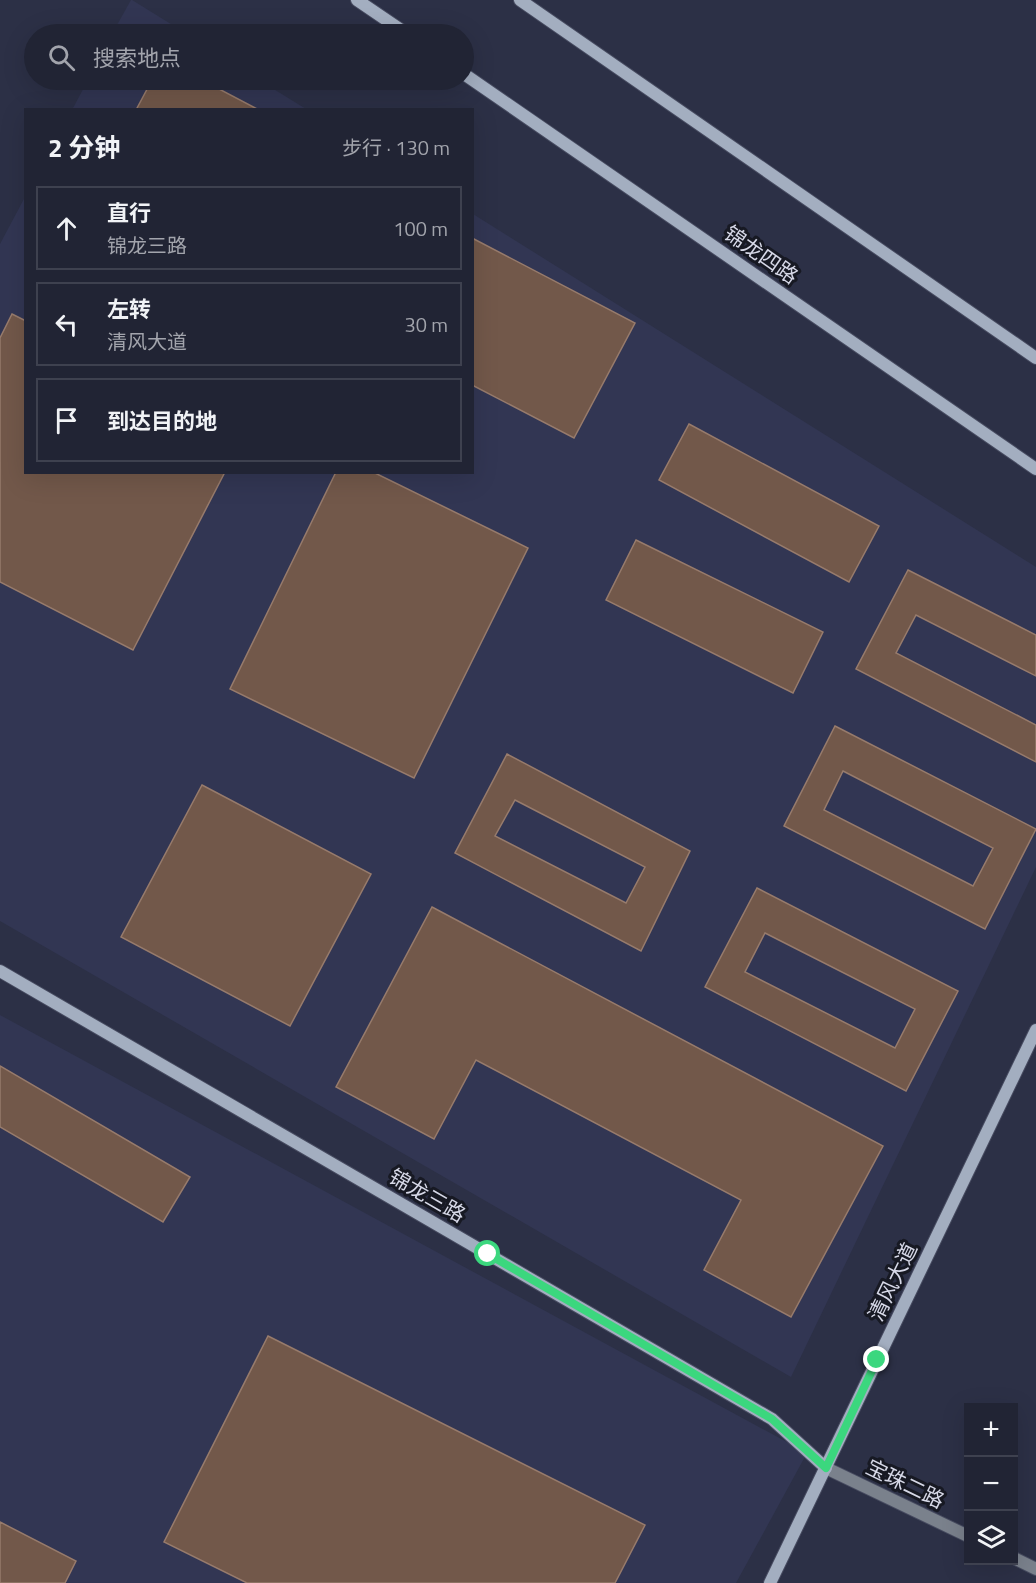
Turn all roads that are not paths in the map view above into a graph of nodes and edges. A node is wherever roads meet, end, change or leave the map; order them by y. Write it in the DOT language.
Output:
graph roads {
  1 [pos="357,0"];
  2 [pos="520,0"];
  3 [pos="392,24"];
  4 [pos="474,81"];
  5 [pos="1036,358"];
  6 [pos="1036,469"];
  7 [pos="0,971"];
  8 [pos="1036,1030"];
  9 [pos="826,1468"];
  10 [pos="964,1534"];
  11 [pos="1018,1560"];
  12 [pos="1036,1569"];
  13 [pos="770,1583"];
  1 -- 3 [label="street"];
  2 -- 5 [label="street"];
  4 -- 6 [label="street, 锦龙四路"];
  7 -- 9 [label="street, 锦龙三路"];
  8 -- 9 [label="street, 清风大道"];
  9 -- 10 [label="street, 宝珠二路"];
  9 -- 13 [label="street, 清风大道"];
  11 -- 12 [label="street"];
}
